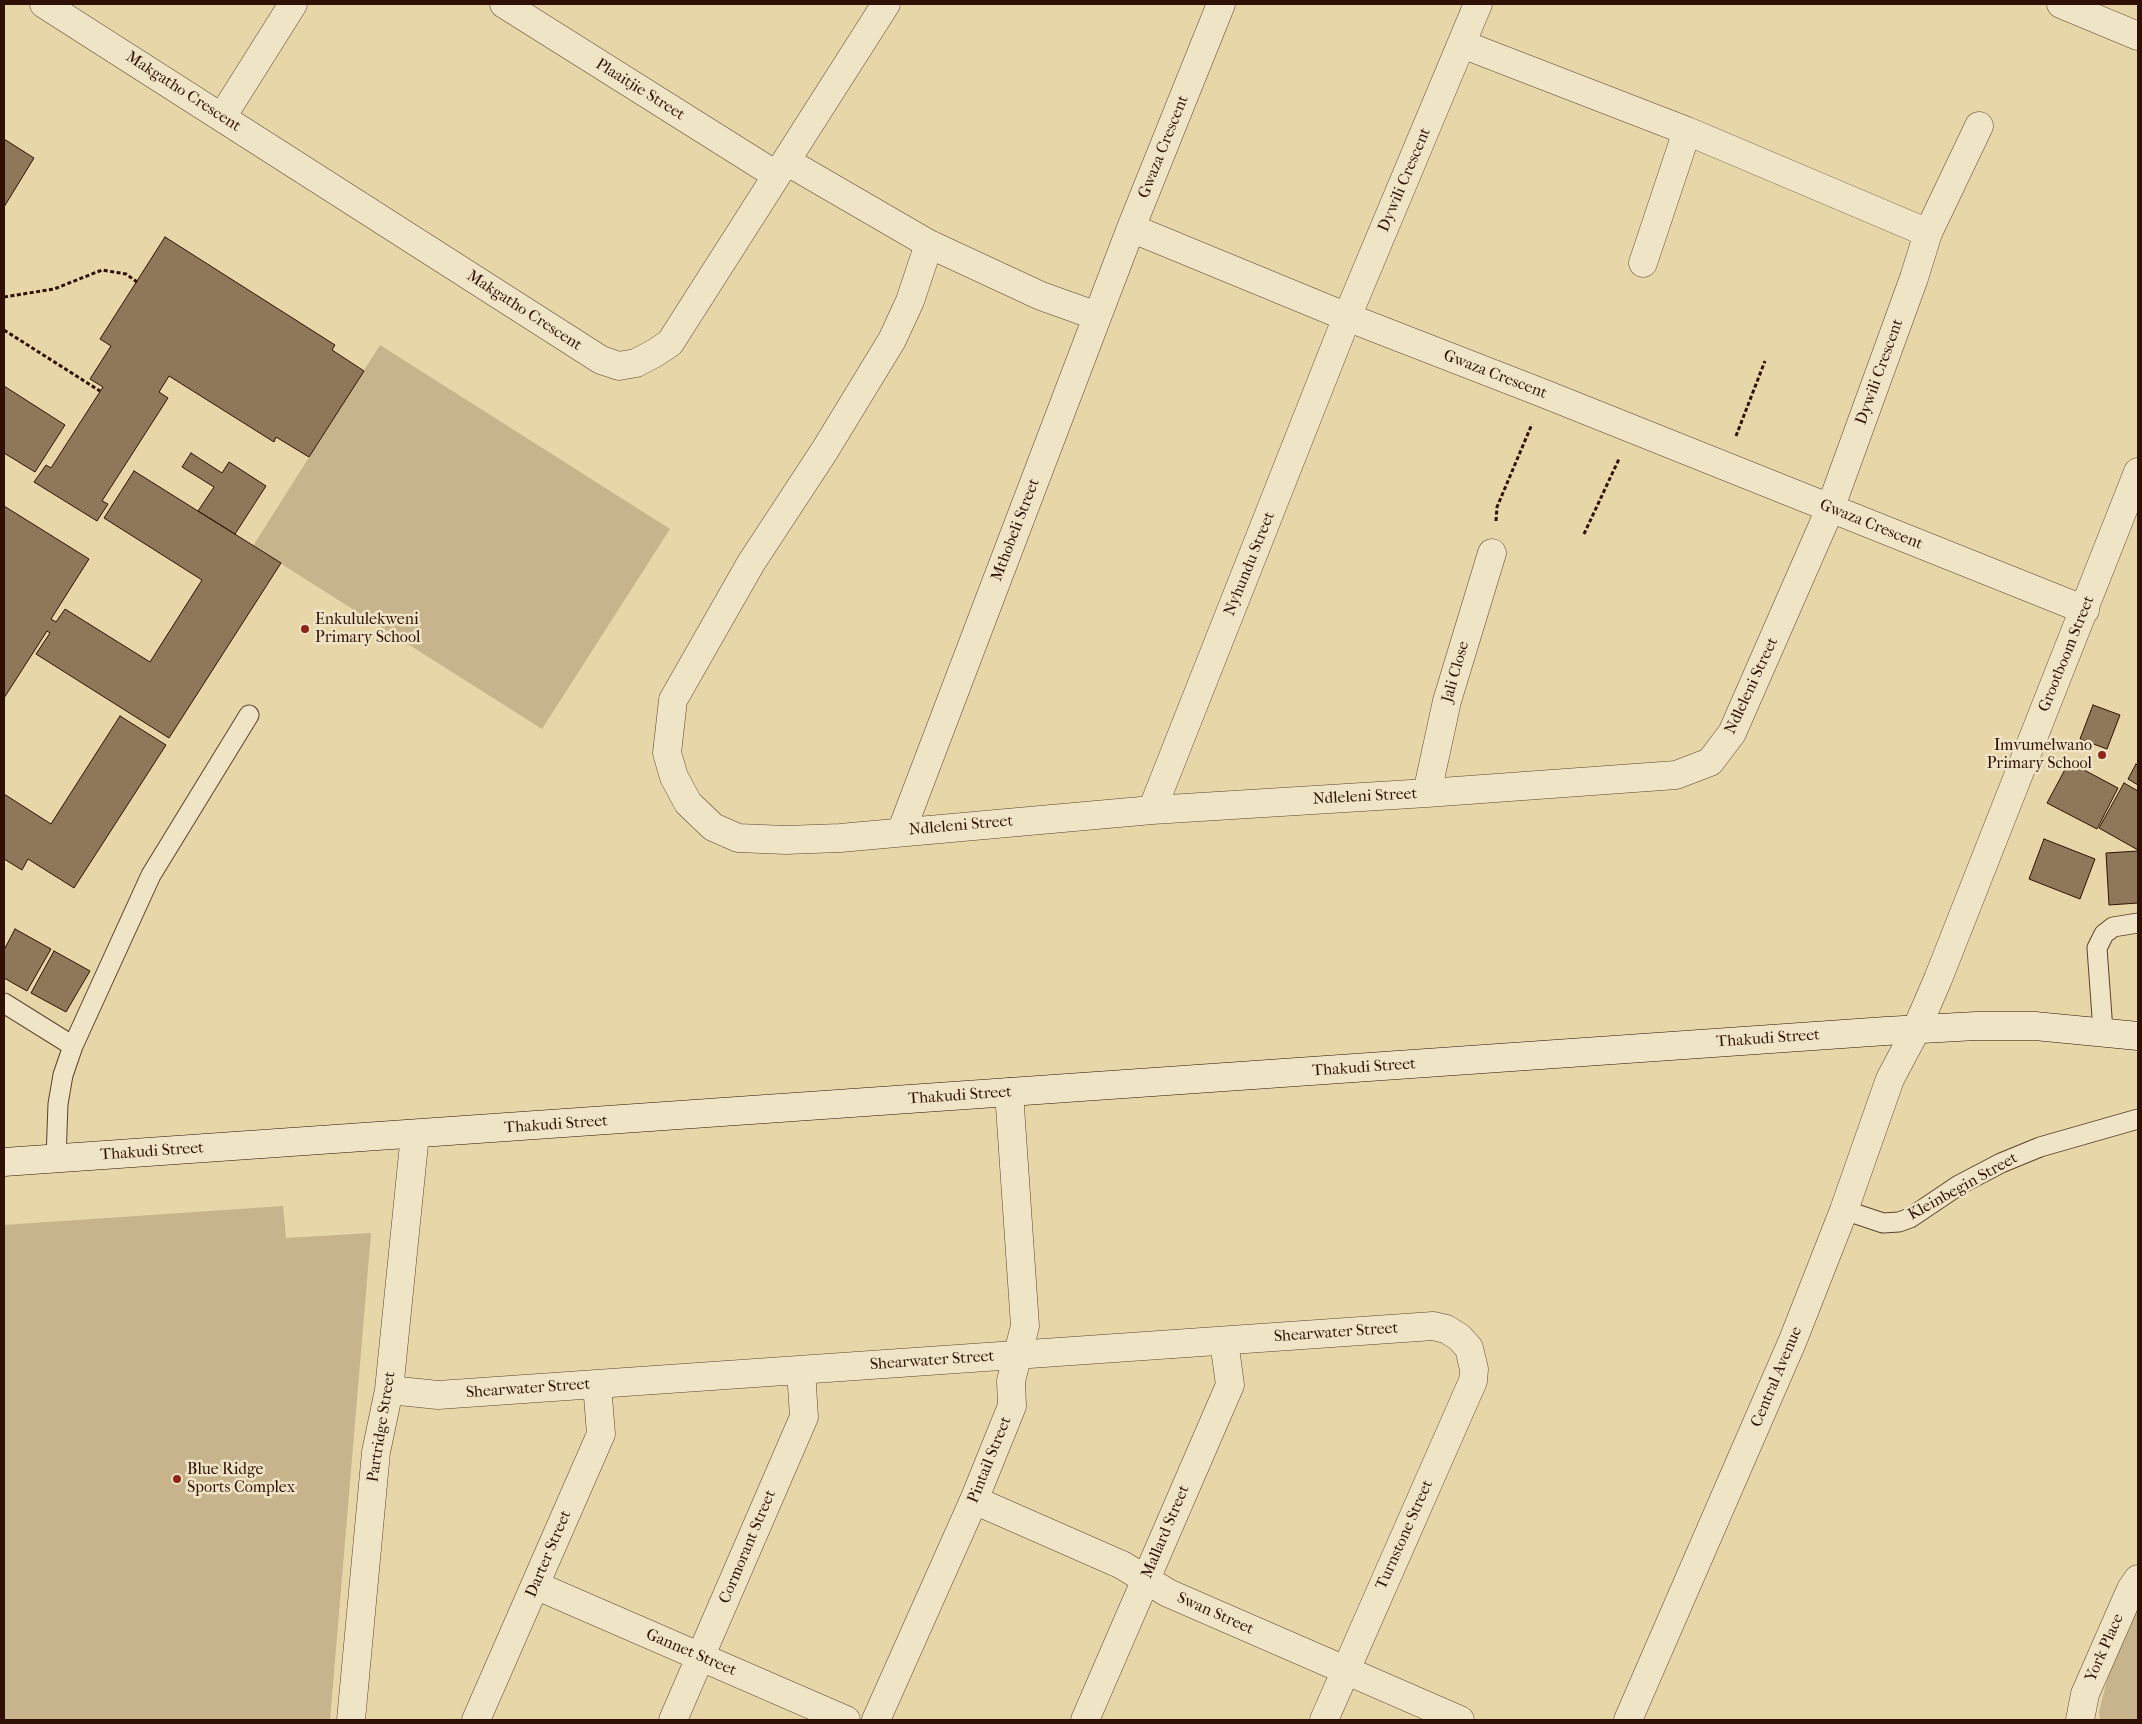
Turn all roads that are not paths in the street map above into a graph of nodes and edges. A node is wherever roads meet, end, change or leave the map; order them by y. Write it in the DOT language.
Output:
graph roads {
  1 [pos="293,4"];
  2 [pos="504,4"];
  3 [pos="886,4"];
  4 [pos="1221,4"];
  5 [pos="1478,4"];
  6 [pos="2061,4"];
  7 [pos="48,5"];
  8 [pos="2138,36"];
  9 [pos="1462,44"];
  10 [pos="222,117"];
  11 [pos="1979,126"];
  12 [pos="1688,131"];
  13 [pos="781,168"];
  14 [pos="1131,228"];
  15 [pos="1928,233"];
  16 [pos="929,244"];
  17 [pos="1643,263"];
  18 [pos="1098,316"];
  19 [pos="1347,317"];
  20 [pos="2137,481"];
  21 [pos="1830,509"];
  22 [pos="1492,553"];
  23 [pos="2085,610"];
  24 [pos="249,715"];
  25 [pos="1427,793"];
  26 [pos="1152,810"];
  27 [pos="901,832"];
  28 [pos="2138,923"];
  29 [pos="4,1003"];
  30 [pos="1916,1030"];
  31 [pos="2104,1031"];
  32 [pos="2138,1036"];
  33 [pos="73,1046"];
  34 [pos="1009,1092"];
  35 [pos="2138,1119"];
  36 [pos="415,1134"];
  37 [pos="56,1159"];
  38 [pos="4,1162"];
  39 [pos="1844,1210"];
  40 [pos="1224,1341"];
  41 [pos="1469,1348"];
  42 [pos="1018,1355"];
  43 [pos="801,1370"];
  44 [pos="597,1384"];
  45 [pos="389,1390"];
  46 [pos="974,1500"];
  47 [pos="2138,1579"];
  48 [pos="1146,1580"];
  49 [pos="535,1585"];
  50 [pos="700,1657"];
  51 [pos="1346,1671"];
  52 [pos="351,1720"];
  53 [pos="476,1720"];
  54 [pos="673,1720"];
  55 [pos="846,1720"];
  56 [pos="876,1720"];
  57 [pos="1085,1720"];
  58 [pos="1324,1720"];
  59 [pos="1460,1720"];
  60 [pos="1628,1720"];
  61 [pos="2080,1720"];
  1 -- 10 [label="street"];
  2 -- 13 [label="street, Plaaitjie Street"];
  3 -- 13 [label="street, Makgatho Crescent"];
  4 -- 14 [label="street, Gwaza Crescent"];
  5 -- 9 [label="street, Dywili Crescent"];
  6 -- 8 [label="street"];
  7 -- 10 [label="street, Makgatho Crescent"];
  9 -- 12 [label="street"];
  9 -- 19 [label="street, Dywili Crescent"];
  10 -- 13 [label="street, Makgatho Crescent"];
  11 -- 15 [label="street, Dywili Crescent"];
  12 -- 15 [label="street"];
  12 -- 17 [label="street"];
  13 -- 16 [label="street, Plaaitjie Street"];
  14 -- 18 [label="street, Mthobeli Street"];
  14 -- 19 [label="street, Gwaza Crescent"];
  15 -- 21 [label="street, Dywili Crescent"];
  16 -- 18 [label="street, Plaaitjie Street"];
  16 -- 27 [label="street, Ndleleni Street"];
  18 -- 27 [label="street, Mthobeli Street"];
  19 -- 21 [label="street, Gwaza Crescent"];
  19 -- 26 [label="street, Nyhundu Street"];
  20 -- 23 [label="street, Grootboom Street"];
  21 -- 23 [label="street, Gwaza Crescent"];
  21 -- 25 [label="street, Ndleleni Street"];
  22 -- 25 [label="street, Jali Close"];
  23 -- 30 [label="street, Grootboom Street"];
  24 -- 33 [label="lane"];
  25 -- 26 [label="street, Ndleleni Street"];
  26 -- 27 [label="street, Ndleleni Street"];
  28 -- 31 [label="lane"];
  29 -- 33 [label="lane"];
  30 -- 31 [label="street"];
  30 -- 34 [label="street, Thakudi Street"];
  30 -- 39 [label="street, Central Avenue"];
  31 -- 32 [label="street"];
  33 -- 37 [label="lane"];
  34 -- 36 [label="street, Thakudi Street"];
  34 -- 42 [label="street, Pintail Street"];
  35 -- 39 [label="lane, Kleinbegin Street"];
  36 -- 37 [label="street, Thakudi Street"];
  36 -- 45 [label="street, Partridge Street"];
  37 -- 38 [label="street, Thakudi Street"];
  39 -- 60 [label="street, Central Avenue"];
  40 -- 41 [label="street, Shearwater Street"];
  40 -- 42 [label="street, Shearwater Street"];
  40 -- 48 [label="street, Mallard Street"];
  41 -- 51 [label="street, Turnstone Street"];
  42 -- 43 [label="street, Shearwater Street"];
  42 -- 46 [label="street, Pintail Street"];
  43 -- 44 [label="street, Shearwater Street"];
  43 -- 50 [label="street, Cormorant Street"];
  44 -- 45 [label="street, Shearwater Street"];
  44 -- 49 [label="street, Darter Street"];
  45 -- 52 [label="street, Partridge Street"];
  46 -- 48 [label="street, Swan Street"];
  46 -- 56 [label="street, Pintail Street"];
  47 -- 61 [label="street, York Place"];
  48 -- 51 [label="street, Swan Street"];
  48 -- 57 [label="street, Mallard Street"];
  49 -- 50 [label="street, Gannet Street"];
  49 -- 53 [label="street, Darter Street"];
  50 -- 54 [label="street, Cormorant Street"];
  50 -- 55 [label="street, Gannet Street"];
  51 -- 58 [label="street, Turnstone Street"];
  51 -- 59 [label="street, Swan Street"];
}
